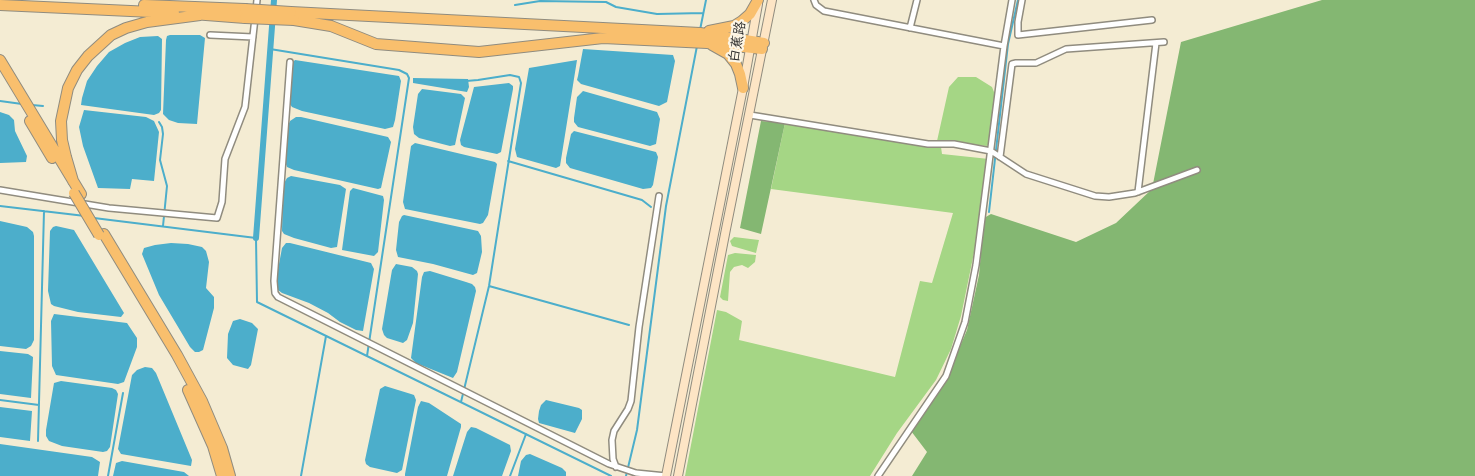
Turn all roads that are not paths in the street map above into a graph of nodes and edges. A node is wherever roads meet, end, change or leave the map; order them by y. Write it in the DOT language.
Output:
graph roads {
  1 [pos="33,0"];
  2 [pos="153,0"];
  3 [pos="256,0"];
  4 [pos="758,0"];
  5 [pos="772,0"];
  6 [pos="814,0"];
  7 [pos="917,0"];
  8 [pos="1012,0"];
  9 [pos="1022,0"];
  10 [pos="0,5"];
  11 [pos="183,6"];
  12 [pos="245,14"];
  13 [pos="200,15"];
  14 [pos="293,16"];
  15 [pos="1152,20"];
  16 [pos="910,28"];
  17 [pos="700,33"];
  18 [pos="210,34"];
  19 [pos="253,37"];
  20 [pos="1164,42"];
  21 [pos="707,43"];
  22 [pos="751,43"];
  23 [pos="1156,43"];
  24 [pos="763,46"];
  25 [pos="1004,46"];
  26 [pos="0,60"];
  27 [pos="290,62"];
  28 [pos="0,71"];
  29 [pos="743,88"];
  30 [pos="750,115"];
  31 [pos="44,139"];
  32 [pos="991,151"];
  33 [pos="1000,157"];
  34 [pos="1197,170"];
  35 [pos="73,181"];
  36 [pos="0,190"];
  37 [pos="1138,192"];
  38 [pos="77,194"];
  39 [pos="659,196"];
  40 [pos="102,234"];
  41 [pos="616,467"];
  42 [pos="220,476"];
  43 [pos="230,476"];
  44 [pos="666,476"];
  45 [pos="678,476"];
  46 [pos="878,476"];
  1 -- 11 [label="highway"];
  2 -- 11 [label="highway"];
  3 -- 19 [label="street"];
  4 -- 17 [label="highway"];
  4 -- 22 [label="main road, 白蕉路"];
  5 -- 24 [label="main road"];
  6 -- 16 [label="street"];
  7 -- 16 [label="street"];
  8 -- 25 [label="street"];
  9 -- 15 [label="street"];
  10 -- 13 [label="highway"];
  11 -- 12 [label="highway"];
  12 -- 13 [label="highway"];
  12 -- 14 [label="highway, bridge"];
  13 -- 35 [label="highway"];
  14 -- 17 [label="highway"];
  14 -- 21 [label="highway"];
  16 -- 25 [label="street"];
  17 -- 22 [label="highway"];
  18 -- 19 [label="street"];
  19 -- 36 [label="street"];
  20 -- 23 [label="street"];
  21 -- 22 [label="highway"];
  21 -- 29 [label="highway"];
  22 -- 24 [label="highway"];
  22 -- 29 [label="main road, 白蕉路"];
  23 -- 33 [label="street"];
  23 -- 37 [label="street"];
  24 -- 30 [label="main road"];
  25 -- 32 [label="street"];
  26 -- 31 [label="highway"];
  27 -- 41 [label="street"];
  28 -- 31 [label="highway"];
  29 -- 44 [label="main road, 白蕉路"];
  30 -- 32 [label="street"];
  30 -- 45 [label="main road"];
  31 -- 35 [label="highway"];
  31 -- 38 [label="highway"];
  32 -- 33 [label="street"];
  32 -- 46 [label="street"];
  33 -- 37 [label="street"];
  34 -- 37 [label="street"];
  35 -- 38 [label="highway"];
  38 -- 40 [label="highway, bridge"];
  39 -- 41 [label="street"];
  40 -- 42 [label="highway"];
  40 -- 43 [label="highway"];
  41 -- 44 [label="street"];
}
